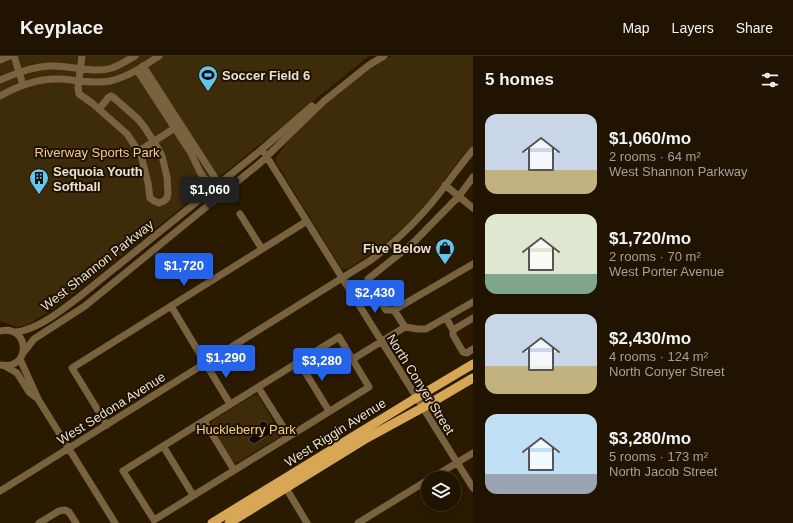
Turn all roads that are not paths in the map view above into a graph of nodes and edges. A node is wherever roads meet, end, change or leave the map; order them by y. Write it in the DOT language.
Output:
graph roads {
  1 [pos="9,56"];
  2 [pos="14,56"];
  3 [pos="82,56"];
  4 [pos="134,56"];
  5 [pos="159,56"];
  6 [pos="375,56"];
  7 [pos="384,56"];
  8 [pos="0,60"];
  9 [pos="81,68"];
  10 [pos="140,68"];
  11 [pos="18,72"];
  12 [pos="0,80"];
  13 [pos="79,81"];
  14 [pos="23,85"];
  15 [pos="0,96"];
  16 [pos="99,108"];
  17 [pos="178,127"];
  18 [pos="154,141"];
  19 [pos="261,150"];
  20 [pos="473,150"];
  21 [pos="139,151"];
  22 [pos="267,158"];
  23 [pos="473,177"];
  24 [pos="219,184"];
  25 [pos="445,185"];
  26 [pos="212,189"];
  27 [pos="459,196"];
  28 [pos="473,208"];
  29 [pos="240,214"];
  30 [pos="307,222"];
  31 [pos="178,229"];
  32 [pos="262,249"];
  33 [pos="473,264"];
  34 [pos="342,278"];
  35 [pos="473,302"];
  36 [pos="171,306"];
  37 [pos="394,310"];
  38 [pos="446,318"];
  39 [pos="473,318"];
  40 [pos="405,327"];
  41 [pos="1,330"];
  42 [pos="452,330"];
  43 [pos="14,332"];
  44 [pos="381,342"];
  45 [pos="473,349"];
  46 [pos="22,356"];
  47 [pos="353,359"];
  48 [pos="299,362"];
  49 [pos="206,363"];
  50 [pos="473,364"];
  51 [pos="2,366"];
  52 [pos="473,378"];
  53 [pos="258,387"];
  54 [pos="416,398"];
  55 [pos="38,399"];
  56 [pos="230,404"];
  57 [pos="422,408"];
  58 [pos="329,412"];
  59 [pos="204,421"];
  60 [pos="107,425"];
  61 [pos="289,436"];
  62 [pos="163,446"];
  63 [pos="68,448"];
  64 [pos="473,452"];
  65 [pos="457,463"];
  66 [pos="234,470"];
  67 [pos="444,471"];
  68 [pos="421,484"];
  69 [pos="286,488"];
  70 [pos="473,488"];
  71 [pos="0,492"];
  72 [pos="193,495"];
  73 [pos="40,523"];
  74 [pos="76,523"];
  75 [pos="115,523"];
  76 [pos="212,523"];
  77 [pos="229,523"];
  78 [pos="307,523"];
  79 [pos="358,523"];
  1 -- 8 [label="street"];
  2 -- 11 [label="street"];
  3 -- 9 [label="street"];
  4 -- 9 [label="street"];
  5 -- 10 [label="street"];
  6 -- 19 [label="street, West Shannon Parkway"];
  7 -- 22 [label="street, West Shannon Parkway"];
  9 -- 11 [label="street"];
  9 -- 13 [label="street"];
  10 -- 13 [label="street"];
  10 -- 17 [label="street"];
  11 -- 12 [label="street"];
  11 -- 14 [label="street"];
  13 -- 14 [label="street"];
  13 -- 16 [label="street"];
  14 -- 15 [label="street"];
  16 -- 18 [label="street"];
  16 -- 21 [label="street"];
  17 -- 18 [label="street"];
  17 -- 24 [label="street"];
  17 -- 26 [label="street"];
  18 -- 21 [label="street"];
  18 -- 21 [label="street"];
  19 -- 22 [label="street, North Conyer Street"];
  19 -- 24 [label="street, West Shannon Parkway"];
  20 -- 25 [label="street, West Sedona Avenue"];
  22 -- 30 [label="street, North Conyer Street"];
  22 -- 31 [label="street, West Shannon Parkway"];
  23 -- 27 [label="street"];
  24 -- 26 [label="street, West Shannon Parkway"];
  24 -- 31 [label="street"];
  25 -- 27 [label="street"];
  25 -- 34 [label="street, West Sedona Avenue"];
  26 -- 43 [label="street, West Shannon Parkway"];
  27 -- 28 [label="street"];
  27 -- 37 [label="street"];
  29 -- 32 [label="street"];
  30 -- 32 [label="street"];
  30 -- 34 [label="street, North Conyer Street"];
  31 -- 46 [label="street, West Shannon Parkway"];
  32 -- 36 [label="street"];
  33 -- 37 [label="street"];
  34 -- 44 [label="street, North Conyer Street"];
  34 -- 49 [label="street, West Sedona Avenue"];
  35 -- 38 [label="street"];
  36 -- 49 [label="street"];
  36 -- 60 [label="street"];
  37 -- 40 [label="street"];
  38 -- 40 [label="street"];
  38 -- 42 [label="street"];
  39 -- 42 [label="street"];
  40 -- 44 [label="street"];
  41 -- 43 [label="street"];
  42 -- 45 [label="street"];
  43 -- 46 [label="street"];
  44 -- 47 [label="street"];
  44 -- 54 [label="street, North Conyer Street"];
  46 -- 51 [label="street"];
  46 -- 55 [label="street"];
  47 -- 48 [label="street"];
  47 -- 58 [label="street"];
  48 -- 53 [label="street"];
  48 -- 58 [label="street"];
  49 -- 56 [label="street"];
  49 -- 60 [label="street, West Sedona Avenue"];
  50 -- 54 [label="main road, West Riggin Avenue"];
  51 -- 55 [label="street"];
  52 -- 57 [label="main road, West Riggin Avenue"];
  53 -- 56 [label="street"];
  53 -- 61 [label="street"];
  54 -- 57 [label="street, North Conyer Street"];
  54 -- 76 [label="main road, West Riggin Avenue"];
  55 -- 63 [label="street"];
  56 -- 59 [label="street"];
  57 -- 65 [label="street, North Conyer Street"];
  57 -- 69 [label="main road, West Riggin Avenue"];
  58 -- 61 [label="street"];
  59 -- 62 [label="street"];
  59 -- 66 [label="street"];
  60 -- 63 [label="street, West Sedona Avenue"];
  61 -- 66 [label="street"];
  62 -- 72 [label="street"];
  62 -- 72 [label="street"];
  63 -- 71 [label="street, West Sedona Avenue"];
  63 -- 75 [label="street"];
  64 -- 65 [label="street"];
  65 -- 67 [label="street"];
  65 -- 70 [label="street, North Conyer Street"];
  66 -- 72 [label="street"];
  68 -- 79 [label="street"];
  69 -- 77 [label="main road, West Riggin Avenue"];
  69 -- 78 [label="street"];
  73 -- 74 [label="street"];
}
